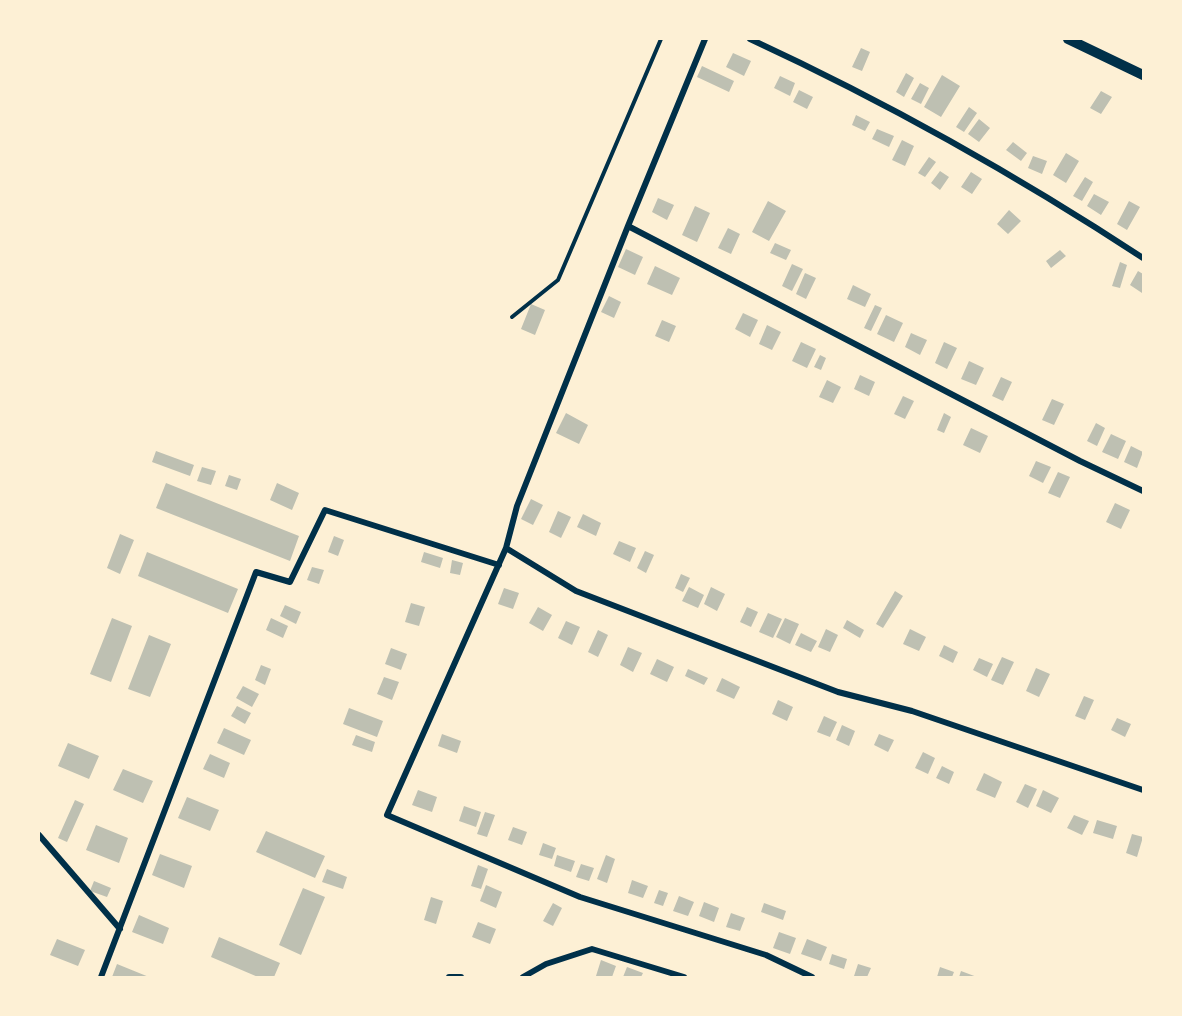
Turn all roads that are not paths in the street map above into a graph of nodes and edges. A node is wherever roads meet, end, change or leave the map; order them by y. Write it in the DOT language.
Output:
graph roads {
  1 [pos="661,39"];
  2 [pos="705,39"];
  3 [pos="750,39"];
  4 [pos="1068,39"];
  5 [pos="1143,75"];
  6 [pos="628,226"];
  7 [pos="1143,258"];
  8 [pos="512,317"];
  9 [pos="1143,491"];
  10 [pos="506,548"];
  11 [pos="499,565"];
  12 [pos="1143,790"];
  13 [pos="39,835"];
  14 [pos="120,929"];
  15 [pos="101,977"];
  16 [pos="449,977"];
  17 [pos="461,977"];
  18 [pos="524,977"];
  19 [pos="684,977"];
  20 [pos="812,977"];
  1 -- 8 [label="lane"];
  2 -- 6 [label="street"];
  3 -- 7 [label="street"];
  4 -- 5 [label="main road"];
  6 -- 9 [label="street"];
  6 -- 10 [label="street"];
  10 -- 11 [label="street"];
  10 -- 12 [label="street"];
  11 -- 14 [label="street"];
  11 -- 20 [label="street"];
  13 -- 14 [label="street"];
  14 -- 15 [label="street"];
  16 -- 17 [label="street"];
  18 -- 19 [label="street"];
}
